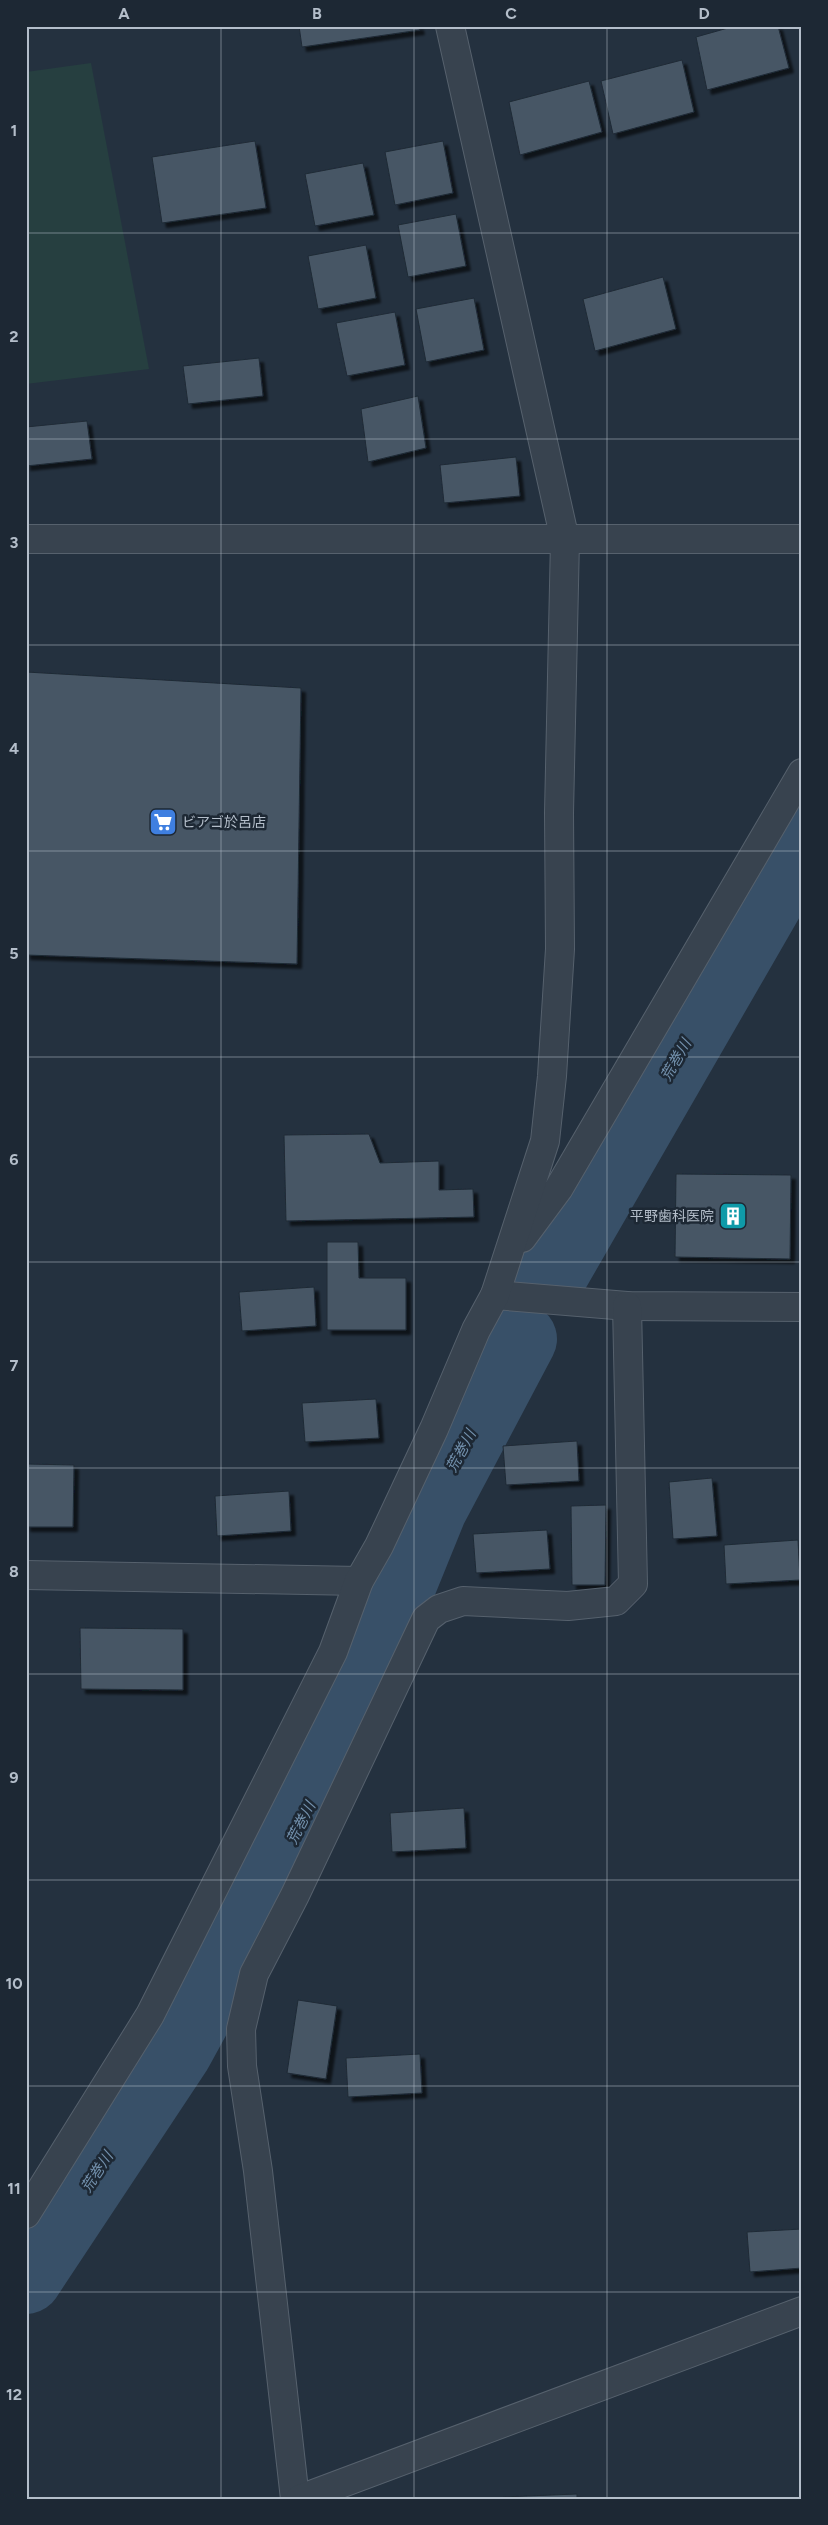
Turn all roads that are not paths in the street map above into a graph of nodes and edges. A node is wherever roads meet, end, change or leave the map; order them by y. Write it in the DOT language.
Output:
graph roads {
  1 [pos="450,26"];
  2 [pos="26,539"];
  3 [pos="802,539"];
  4 [pos="565,540"];
  5 [pos="802,773"];
  6 [pos="510,1253"];
  7 [pos="495,1295"];
  8 [pos="628,1306"];
  9 [pos="802,1307"];
  10 [pos="26,1575"];
  11 [pos="359,1581"];
  12 [pos="26,2214"];
  13 [pos="802,2311"];
  14 [pos="294,2499"];
  15 [pos="300,2499"];
  1 -- 4 [label="street"];
  2 -- 4 [label="street"];
  3 -- 4 [label="street"];
  4 -- 6 [label="street"];
  5 -- 6 [label="street"];
  6 -- 7 [label="street"];
  7 -- 8 [label="street"];
  7 -- 11 [label="street"];
  8 -- 9 [label="street"];
  8 -- 14 [label="street"];
  10 -- 11 [label="street"];
  11 -- 12 [label="street"];
  13 -- 15 [label="street"];
}
